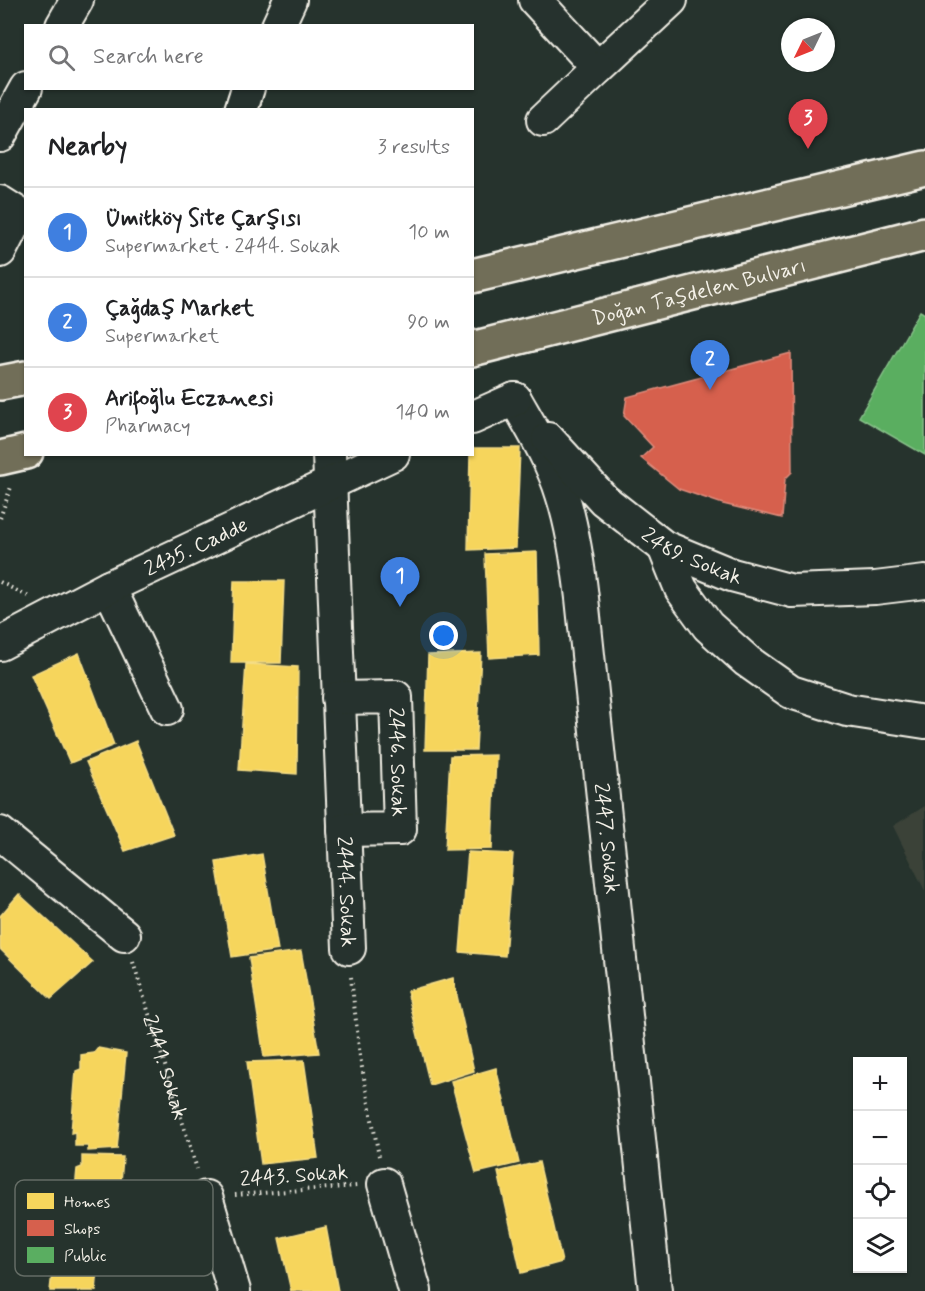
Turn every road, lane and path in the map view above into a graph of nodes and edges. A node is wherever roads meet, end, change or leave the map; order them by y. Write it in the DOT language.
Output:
graph roads {
  1 [pos="77,0"];
  2 [pos="290,0"];
  3 [pos="535,0"];
  4 [pos="671,0"];
  5 [pos="63,24"];
  6 [pos="279,24"];
  7 [pos="598,68"];
  8 [pos="25,90"];
  9 [pos="247,90"];
  10 [pos="242,108"];
  11 [pos="543,120"];
  12 [pos="0,135"];
  13 [pos="925,168"];
  14 [pos="0,202"];
  15 [pos="925,234"];
  16 [pos="0,250"];
  17 [pos="474,276"];
  18 [pos="474,348"];
  19 [pos="24,378"];
  20 [pos="0,383"];
  21 [pos="515,399"];
  22 [pos="474,417"];
  23 [pos="24,452"];
  24 [pos="313,456"];
  25 [pos="384,456"];
  26 [pos="0,458"];
  27 [pos="329,469"];
  28 [pos="664,547"];
  29 [pos="925,582"];
  30 [pos="109,587"];
  31 [pos="0,644"];
  32 [pos="338,698"];
  33 [pos="167,709"];
  34 [pos="925,722"];
  35 [pos="344,830"];
  36 [pos="0,833"];
  37 [pos="124,935"];
  38 [pos="349,948"];
  39 [pos="201,1180"];
  40 [pos="384,1184"];
  41 [pos="213,1196"];
  42 [pos="213,1220"];
  43 [pos="234,1291"];
  44 [pos="416,1291"];
  45 [pos="655,1291"];
  1 -- 5 [label="street"];
  2 -- 6 [label="street"];
  3 -- 7 [label="street"];
  4 -- 7 [label="street"];
  7 -- 11 [label="street"];
  8 -- 12 [label="street"];
  9 -- 10 [label="street"];
  13 -- 17 [label="main road"];
  14 -- 16 [label="street"];
  15 -- 18 [label="main road, Doğan Taşdelen Bulvarı"];
  19 -- 20 [label="main road"];
  21 -- 22 [label="street"];
  21 -- 28 [label="street, 2489. Sokak"];
  21 -- 45 [label="street, 2447. Sokak"];
  23 -- 26 [label="main road"];
  24 -- 27 [label="street, 2444. Sokak"];
  25 -- 27 [label="street, 2435. Cadde"];
  27 -- 30 [label="street, 2435. Cadde"];
  27 -- 32 [label="street, 2444. Sokak"];
  28 -- 29 [label="street, 2489. Sokak"];
  28 -- 34 [label="street"];
  30 -- 31 [label="street, 2435. Cadde"];
  30 -- 33 [label="street"];
  32 -- 35 [label="street, 2444. Sokak"];
  32 -- 35 [label="street, 2446. Sokak"];
  35 -- 38 [label="street, 2444. Sokak"];
  36 -- 37 [label="street"];
  37 -- 39 [label="path, 2441. Sokak"];
  38 -- 40 [label="path, 2444. Sokak"];
  40 -- 41 [label="path, 2443. Sokak"];
  40 -- 44 [label="street"];
  42 -- 43 [label="street"];
}
